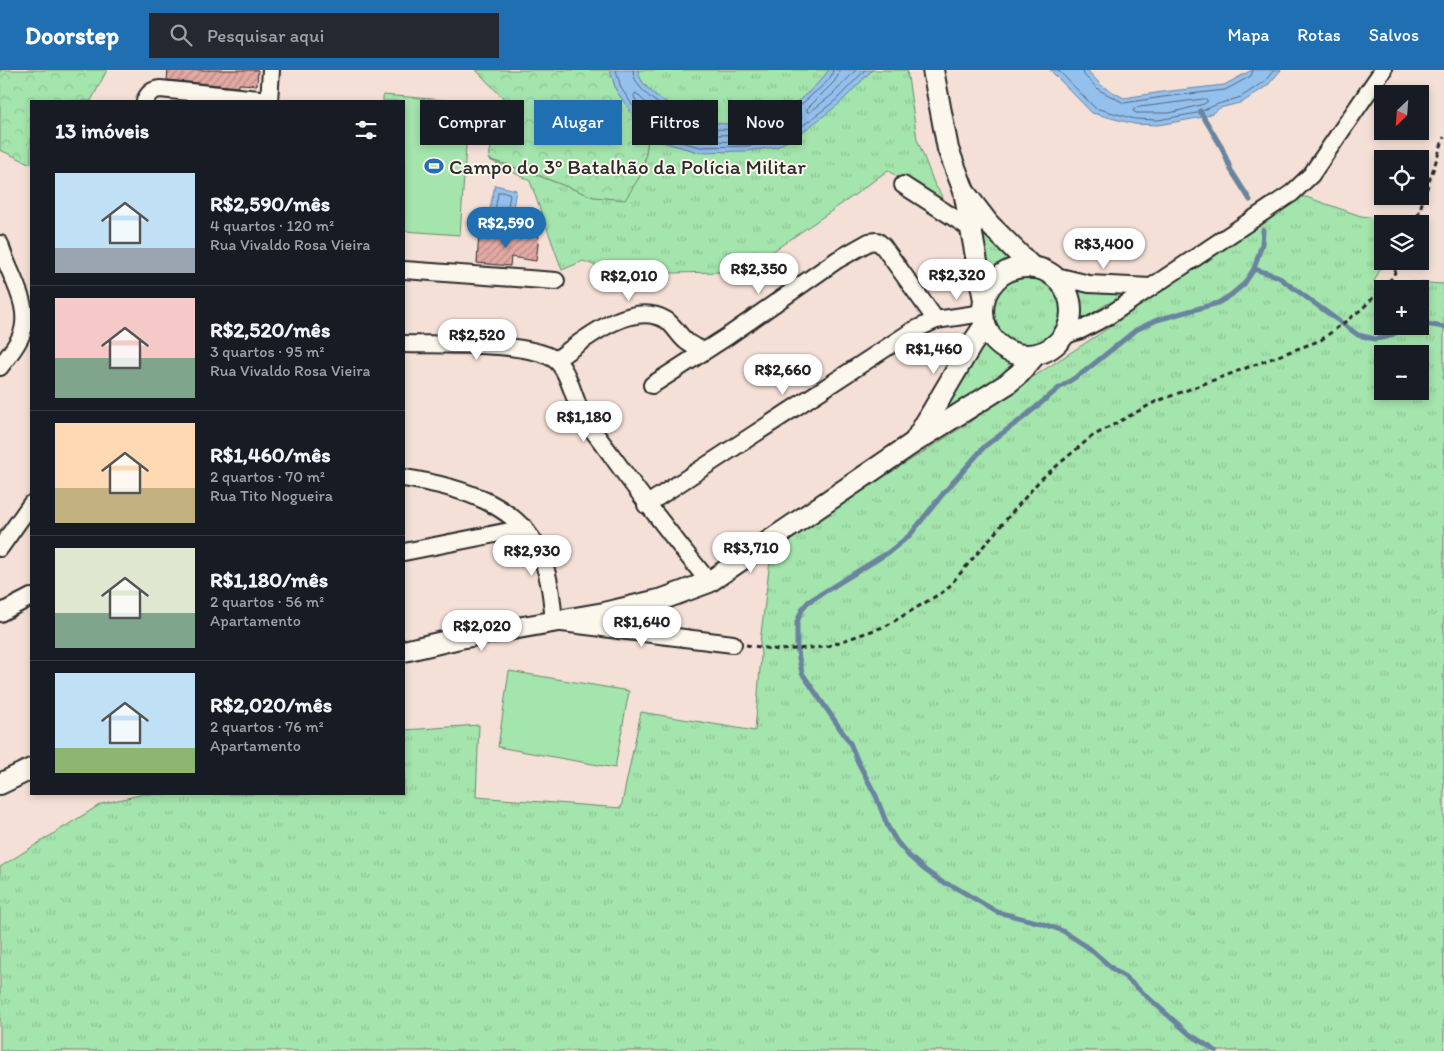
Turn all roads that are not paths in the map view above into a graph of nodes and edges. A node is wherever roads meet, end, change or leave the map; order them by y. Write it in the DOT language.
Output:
graph roads {
  1 [pos="271,70"];
  2 [pos="933,70"];
  3 [pos="1383,70"];
  4 [pos="145,100"];
  5 [pos="269,100"];
  6 [pos="903,186"];
  7 [pos="964,191"];
  8 [pos="970,228"];
  9 [pos="0,244"];
  10 [pos="1034,268"];
  11 [pos="405,270"];
  12 [pos="1052,275"];
  13 [pos="556,281"];
  14 [pos="1151,287"];
  15 [pos="984,313"];
  16 [pos="936,320"];
  17 [pos="1064,336"];
  18 [pos="405,344"];
  19 [pos="704,351"];
  20 [pos="1035,355"];
  21 [pos="556,360"];
  22 [pos="0,367"];
  23 [pos="652,385"];
  24 [pos="913,443"];
  25 [pos="405,478"];
  26 [pos="646,504"];
  27 [pos="30,505"];
  28 [pos="525,528"];
  29 [pos="0,548"];
  30 [pos="405,552"];
  31 [pos="709,582"];
  32 [pos="30,598"];
  33 [pos="0,614"];
  34 [pos="554,622"];
  35 [pos="734,644"];
  36 [pos="405,652"];
  37 [pos="30,769"];
  38 [pos="0,784"];
  1 -- 5 [label="street"];
  2 -- 7 [label="main road"];
  3 -- 14 [label="street"];
  4 -- 5 [label="street"];
  6 -- 8 [label="street"];
  7 -- 8 [label="main road"];
  7 -- 10 [label="main road"];
  8 -- 15 [label="main road"];
  9 -- 22 [label="street"];
  10 -- 12 [label="main road"];
  10 -- 15 [label="main road"];
  11 -- 13 [label="street"];
  12 -- 14 [label="street"];
  12 -- 17 [label="main road"];
  14 -- 17 [label="street"];
  15 -- 16 [label="street"];
  15 -- 20 [label="main road"];
  15 -- 24 [label="main road"];
  16 -- 19 [label="street"];
  16 -- 26 [label="street"];
  17 -- 20 [label="main road"];
  18 -- 21 [label="street"];
  19 -- 21 [label="street"];
  19 -- 23 [label="street"];
  20 -- 24 [label="main road"];
  21 -- 26 [label="street"];
  24 -- 31 [label="main road"];
  25 -- 28 [label="street"];
  26 -- 31 [label="street"];
  27 -- 29 [label="street"];
  28 -- 30 [label="street"];
  28 -- 34 [label="street"];
  31 -- 34 [label="main road"];
  32 -- 33 [label="street"];
  34 -- 35 [label="street"];
  34 -- 36 [label="main road"];
  37 -- 38 [label="main road"];
}
